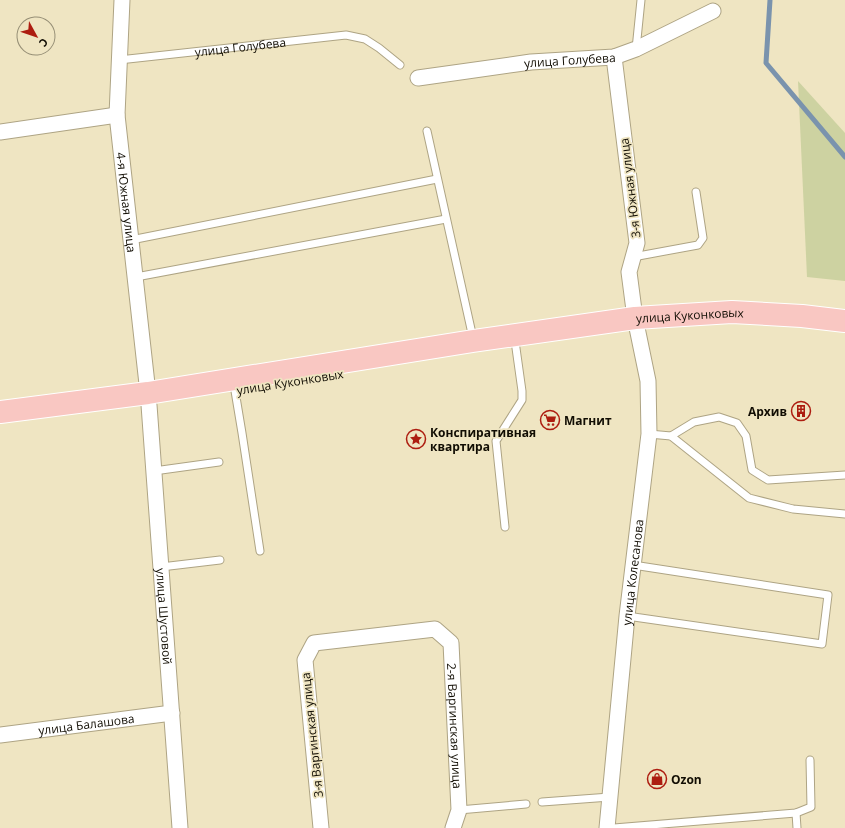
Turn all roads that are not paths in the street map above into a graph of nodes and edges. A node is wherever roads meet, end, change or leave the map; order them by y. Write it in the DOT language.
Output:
graph roads {
  1 [pos="122,0"];
  2 [pos="641,0"];
  3 [pos="713,11"];
  4 [pos="636,49"];
  5 [pos="614,57"];
  6 [pos="119,60"];
  7 [pos="400,65"];
  8 [pos="418,78"];
  9 [pos="117,115"];
  10 [pos="427,131"];
  11 [pos="0,132"];
  12 [pos="437,179"];
  13 [pos="696,192"];
  14 [pos="446,219"];
  15 [pos="131,240"];
  16 [pos="632,257"];
  17 [pos="136,277"];
  18 [pos="636,318"];
  19 [pos="845,321"];
  20 [pos="578,326"];
  21 [pos="473,341"];
  22 [pos="515,341"];
  23 [pos="235,391"];
  24 [pos="149,399"];
  25 [pos="0,412"];
  26 [pos="0,423"];
  27 [pos="649,434"];
  28 [pos="671,436"];
  29 [pos="218,462"];
  30 [pos="154,471"];
  31 [pos="845,475"];
  32 [pos="845,514"];
  33 [pos="505,527"];
  34 [pos="260,551"];
  35 [pos="220,560"];
  36 [pos="633,565"];
  37 [pos="161,567"];
  38 [pos="627,616"];
  39 [pos="314,643"];
  40 [pos="172,713"];
  41 [pos="0,735"];
  42 [pos="810,760"];
  43 [pos="610,797"];
  44 [pos="542,802"];
  45 [pos="526,804"];
  46 [pos="459,810"];
  47 [pos="796,813"];
  48 [pos="180,828"];
  49 [pos="321,828"];
  50 [pos="453,828"];
  51 [pos="607,828"];
  52 [pos="614,828"];
  53 [pos="797,828"];
  1 -- 6 [label="street, 4-я Южная улица"];
  2 -- 4 [label="lane"];
  3 -- 4 [label="street, улица Голубева"];
  4 -- 5 [label="street, улица Голубева"];
  5 -- 8 [label="street, улица Голубева"];
  5 -- 16 [label="street, 3-я Южная улица"];
  6 -- 7 [label="lane, улица Голубева"];
  6 -- 9 [label="street, 4-я Южная улица"];
  9 -- 11 [label="street"];
  9 -- 15 [label="street, 4-я Южная улица"];
  10 -- 12 [label="lane"];
  12 -- 14 [label="lane"];
  12 -- 15 [label="lane"];
  13 -- 16 [label="lane"];
  14 -- 17 [label="lane"];
  14 -- 21 [label="lane"];
  15 -- 17 [label="street, 4-я Южная улица"];
  16 -- 18 [label="street, 3-я Южная улица"];
  17 -- 24 [label="street, 4-я Южная улица"];
  18 -- 19 [label="main road, улица Куконковых"];
  18 -- 20 [label="main road, улица Куконковых"];
  18 -- 27 [label="street, улица Колесанова"];
  20 -- 21 [label="main road, улица Куконковых"];
  20 -- 22 [label="main road, улица Куконковых"];
  21 -- 24 [label="main road, улица Куконковых"];
  22 -- 23 [label="main road, улица Куконковых"];
  22 -- 33 [label="lane"];
  23 -- 24 [label="main road, улица Куконковых"];
  23 -- 34 [label="lane"];
  24 -- 25 [label="main road, улица Куконковых"];
  24 -- 26 [label="main road, улица Куконковых"];
  24 -- 30 [label="street, улица Шустовой"];
  27 -- 28 [label="lane"];
  27 -- 36 [label="street, улица Колесанова"];
  28 -- 31 [label="lane"];
  28 -- 32 [label="lane"];
  29 -- 30 [label="lane"];
  30 -- 37 [label="street, улица Шустовой"];
  35 -- 37 [label="lane"];
  36 -- 38 [label="street, улица Колесанова"];
  36 -- 38 [label="lane"];
  37 -- 40 [label="street, улица Шустовой"];
  38 -- 43 [label="street, улица Колесанова"];
  39 -- 46 [label="street, 2-я Варгинская улица"];
  39 -- 49 [label="street, 3-я Варгинская улица"];
  40 -- 41 [label="street, улица Балашова"];
  40 -- 48 [label="street, улица Шустовой"];
  42 -- 47 [label="lane"];
  43 -- 44 [label="lane"];
  43 -- 51 [label="street, улица Колесанова"];
  45 -- 46 [label="lane"];
  46 -- 50 [label="street, 2-я Варгинская улица"];
  47 -- 52 [label="lane"];
  47 -- 53 [label="lane"];
}
